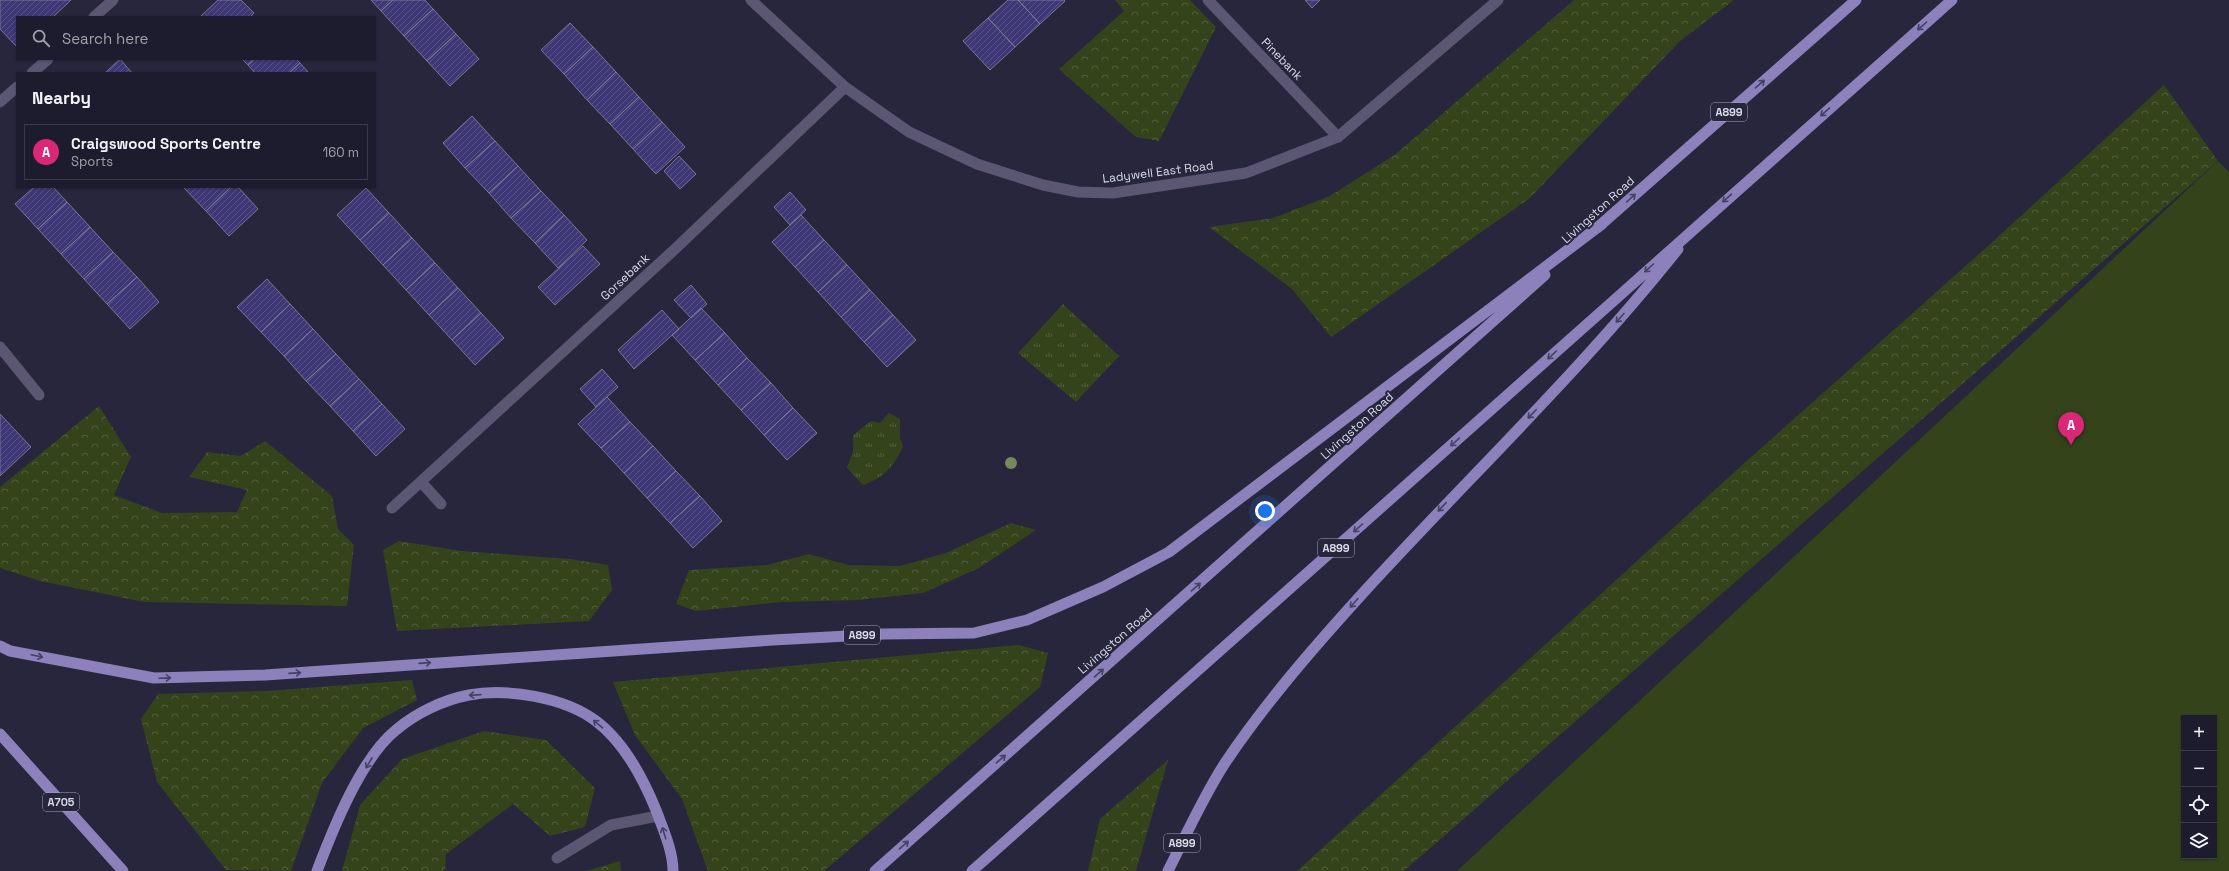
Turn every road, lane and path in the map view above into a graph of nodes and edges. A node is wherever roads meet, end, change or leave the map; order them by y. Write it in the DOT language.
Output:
graph roads {
  1 [pos="113,0"];
  2 [pos="751,0"];
  3 [pos="1208,0"];
  4 [pos="1498,0"];
  5 [pos="1856,0"];
  6 [pos="1952,0"];
  7 [pos="95,16"];
  8 [pos="47,60"];
  9 [pos="33,72"];
  10 [pos="845,87"];
  11 [pos="16,88"];
  12 [pos="0,102"];
  13 [pos="1338,137"];
  14 [pos="1698,223"];
  15 [pos="1602,224"];
  16 [pos="0,347"];
  17 [pos="39,395"];
  18 [pos="420,482"];
  19 [pos="441,504"];
  20 [pos="392,508"];
  21 [pos="0,646"];
  22 [pos="0,734"];
  23 [pos="658,816"];
  24 [pos="557,858"];
  25 [pos="123,871"];
  26 [pos="318,871"];
  27 [pos="673,871"];
  28 [pos="875,871"];
  29 [pos="972,871"];
  30 [pos="1168,871"];
  1 -- 7 [label="street"];
  2 -- 10 [label="street, Ladywell East Road"];
  3 -- 13 [label="street, Pinebank"];
  4 -- 13 [label="street, Ladywell East Road"];
  15 -- 5 [label="main road, Livingston Road / A899, one-way"];
  6 -- 14 [label="main road, A899, one-way"];
  8 -- 9 [label="street"];
  10 -- 13 [label="street, Ladywell East Road"];
  10 -- 18 [label="street, Gorsebank"];
  11 -- 12 [label="street"];
  14 -- 29 [label="main road, A899, one-way"];
  14 -- 30 [label="main road, A899, one-way"];
  21 -- 15 [label="main road, A899, one-way"];
  28 -- 15 [label="main road, Livingston Road / A899, one-way"];
  16 -- 17 [label="street"];
  18 -- 19 [label="street"];
  18 -- 20 [label="street, Gorsebank"];
  22 -- 25 [label="main road, A705"];
  23 -- 24 [label="street"];
  23 -- 26 [label="main road, one-way"];
  27 -- 23 [label="main road, one-way"];
}
